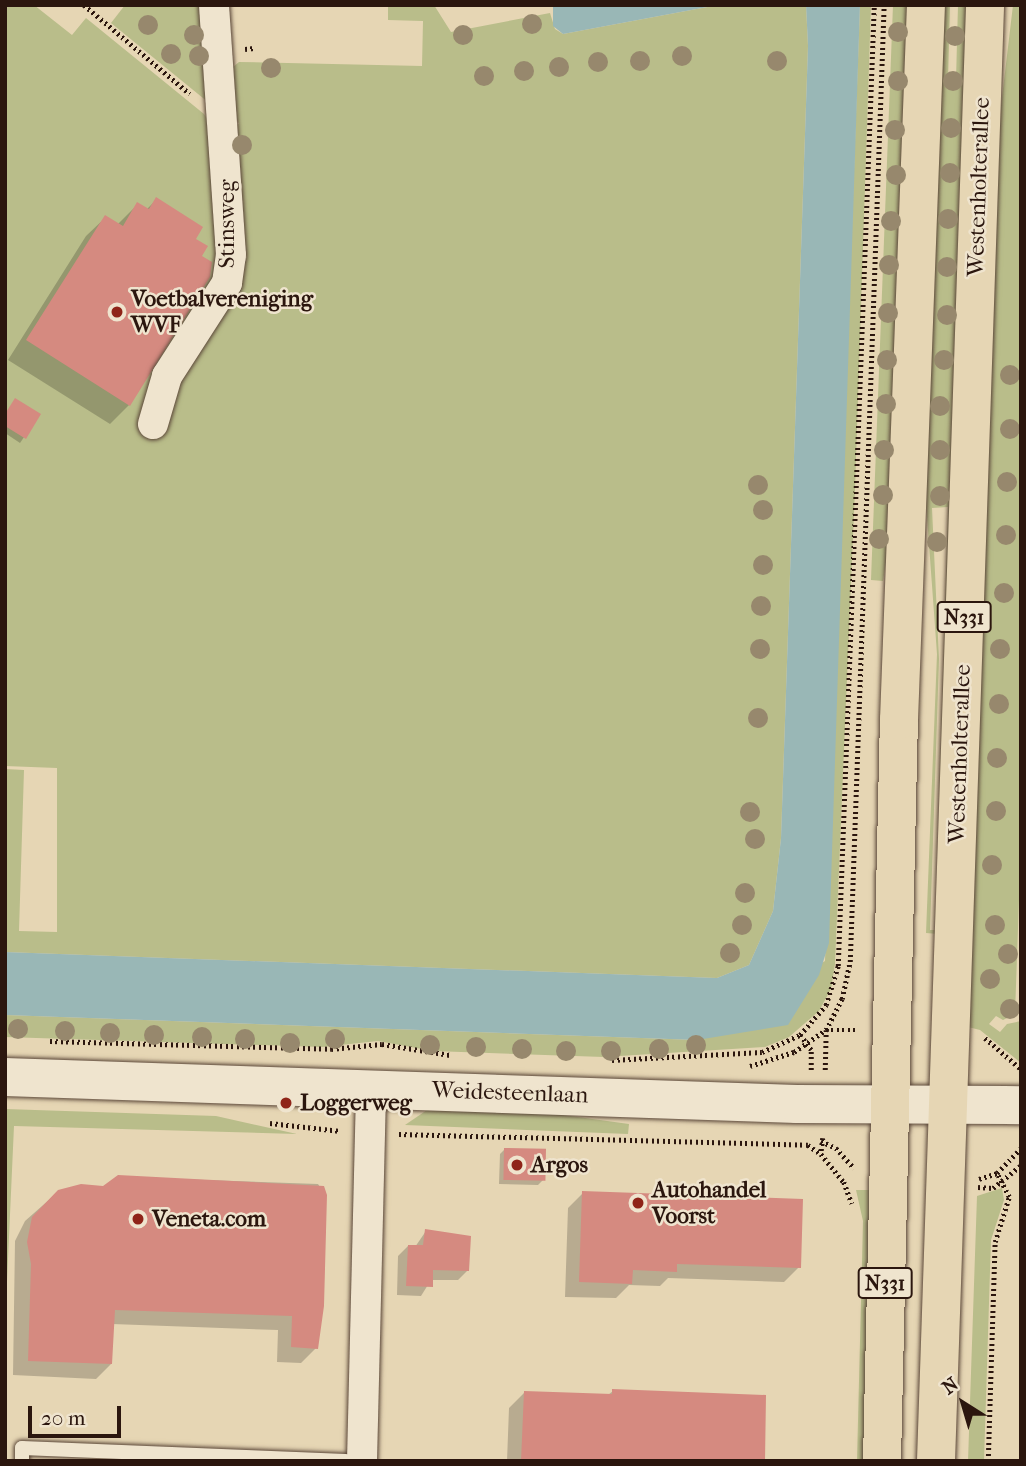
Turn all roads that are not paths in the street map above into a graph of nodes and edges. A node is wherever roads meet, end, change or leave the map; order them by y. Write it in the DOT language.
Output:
graph roads {
  1 [pos="214,5"];
  2 [pos="926,5"];
  3 [pos="985,5"];
  4 [pos="153,424"];
  5 [pos="5,1077"];
  6 [pos="371,1089"];
  7 [pos="889,1104"];
  8 [pos="948,1105"];
  9 [pos="1021,1105"];
  10 [pos="22,1461"];
  11 [pos="346,1461"];
  12 [pos="362,1461"];
  13 [pos="882,1461"];
  14 [pos="936,1461"];
  1 -- 4 [label="street, Stinsweg"];
  2 -- 7 [label="main road, N331"];
  3 -- 8 [label="main road, Westenholterallee / N331"];
  5 -- 6 [label="street, Weidesteenlaan"];
  6 -- 7 [label="street, Weidesteenlaan"];
  6 -- 12 [label="street"];
  7 -- 8 [label="street, Weidesteenlaan"];
  7 -- 13 [label="main road, N331"];
  8 -- 9 [label="street, Weidesteenlaan"];
  8 -- 14 [label="main road, Westenholterallee / N331"];
  10 -- 11 [label="lane"];
}
